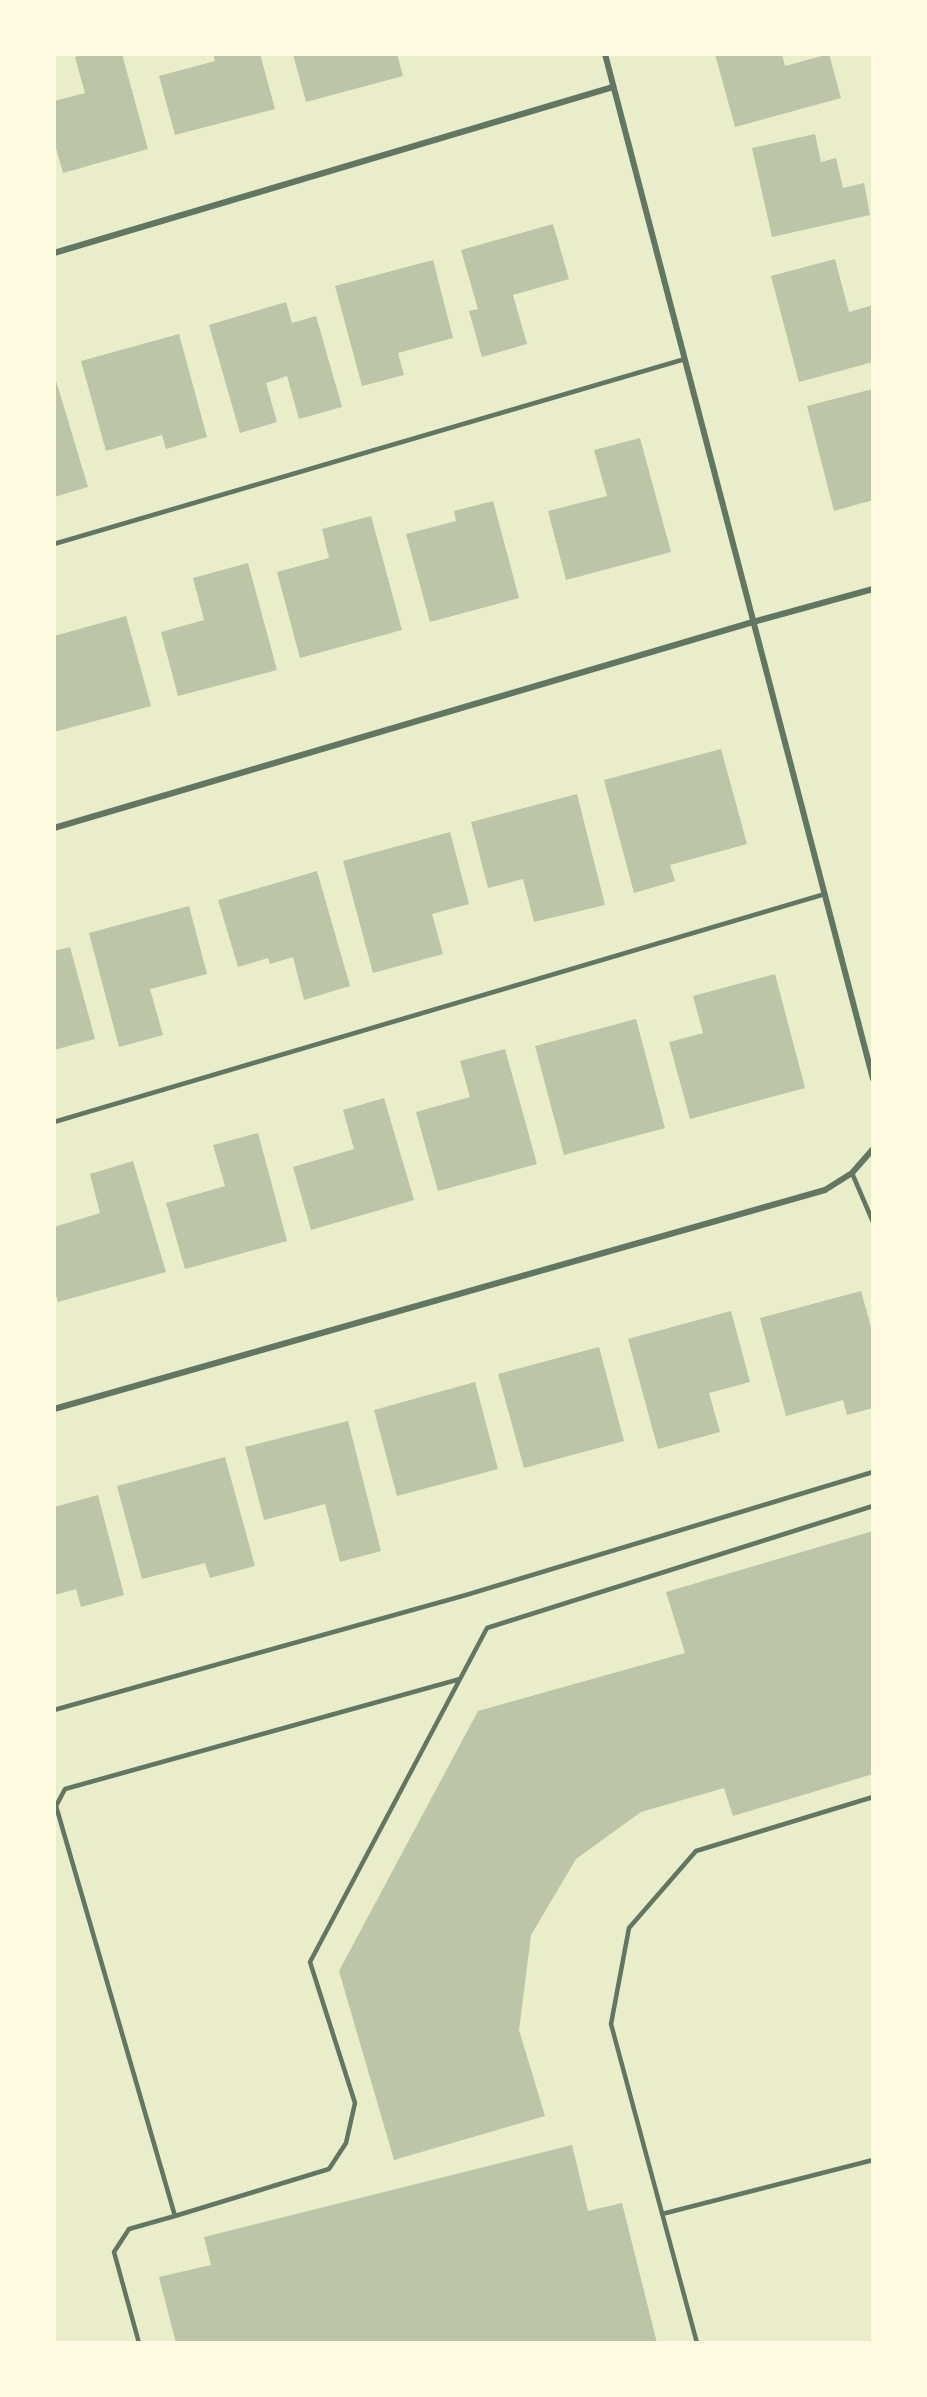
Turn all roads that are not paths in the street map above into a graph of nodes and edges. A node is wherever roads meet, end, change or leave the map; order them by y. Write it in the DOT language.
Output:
graph roads {
  1 [pos="605,54"];
  2 [pos="613,87"];
  3 [pos="54,253"];
  4 [pos="685,359"];
  5 [pos="54,544"];
  6 [pos="873,589"];
  7 [pos="753,622"];
  8 [pos="54,828"];
  9 [pos="825,894"];
  10 [pos="873,1079"];
  11 [pos="54,1122"];
  12 [pos="873,1149"];
  13 [pos="852,1173"];
  14 [pos="873,1222"];
  15 [pos="54,1409"];
  16 [pos="873,1473"];
  17 [pos="873,1506"];
  18 [pos="460,1679"];
  19 [pos="54,1710"];
  20 [pos="873,1797"];
  21 [pos="873,2160"];
  22 [pos="662,2214"];
  23 [pos="175,2216"];
  24 [pos="139,2343"];
  25 [pos="697,2343"];
  1 -- 2 [label="street"];
  2 -- 3 [label="street"];
  2 -- 4 [label="street"];
  4 -- 5 [label="lane"];
  4 -- 7 [label="street"];
  6 -- 7 [label="street"];
  7 -- 8 [label="street"];
  7 -- 9 [label="street"];
  9 -- 10 [label="street"];
  9 -- 11 [label="lane"];
  12 -- 13 [label="street"];
  13 -- 14 [label="lane"];
  13 -- 15 [label="street"];
  16 -- 19 [label="lane"];
  17 -- 18 [label="lane"];
  18 -- 23 [label="lane"];
  18 -- 23 [label="lane"];
  20 -- 22 [label="lane"];
  21 -- 22 [label="lane"];
  22 -- 25 [label="lane"];
  23 -- 24 [label="lane"];
}
